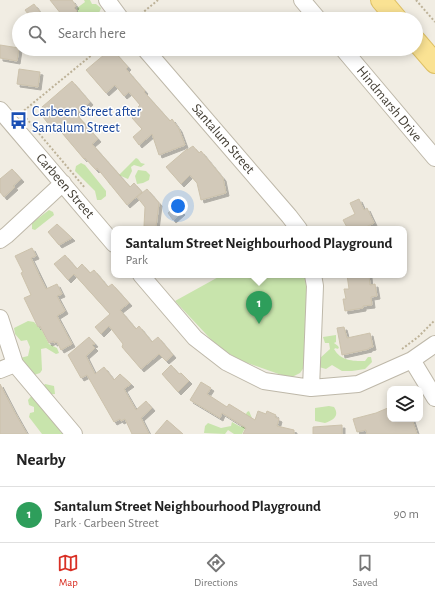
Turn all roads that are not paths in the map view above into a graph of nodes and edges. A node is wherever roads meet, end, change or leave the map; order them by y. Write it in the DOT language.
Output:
graph roads {
  1 [pos="107,0"];
  2 [pos="302,0"];
  3 [pos="381,0"];
  4 [pos="116,12"];
  5 [pos="312,12"];
  6 [pos="391,12"];
  7 [pos="423,49"];
  8 [pos="151,56"];
  9 [pos="349,56"];
  10 [pos="435,63"];
  11 [pos="11,115"];
  12 [pos="435,158"];
  13 [pos="63,183"];
  14 [pos="297,226"];
  15 [pos="0,240"];
  16 [pos="111,240"];
  17 [pos="144,278"];
  18 [pos="314,278"];
  19 [pos="0,318"];
  20 [pos="435,344"];
  21 [pos="412,360"];
  22 [pos="15,364"];
  23 [pos="0,370"];
  24 [pos="311,388"];
  25 [pos="435,398"];
  26 [pos="74,434"];
  1 -- 4 [label="street"];
  2 -- 5 [label="street"];
  3 -- 6 [label="main road"];
  7 -- 10 [label="main road"];
  8 -- 14 [label="street, Santalum Street"];
  9 -- 12 [label="street, Hindmarsh Drive"];
  11 -- 13 [label="street, Carbeen Street"];
  13 -- 15 [label="street"];
  13 -- 16 [label="street, Carbeen Street"];
  17 -- 24 [label="street"];
  18 -- 24 [label="street"];
  19 -- 22 [label="street"];
  20 -- 21 [label="street"];
  21 -- 24 [label="street"];
  21 -- 25 [label="street"];
  22 -- 23 [label="street"];
  22 -- 26 [label="street"];
}
